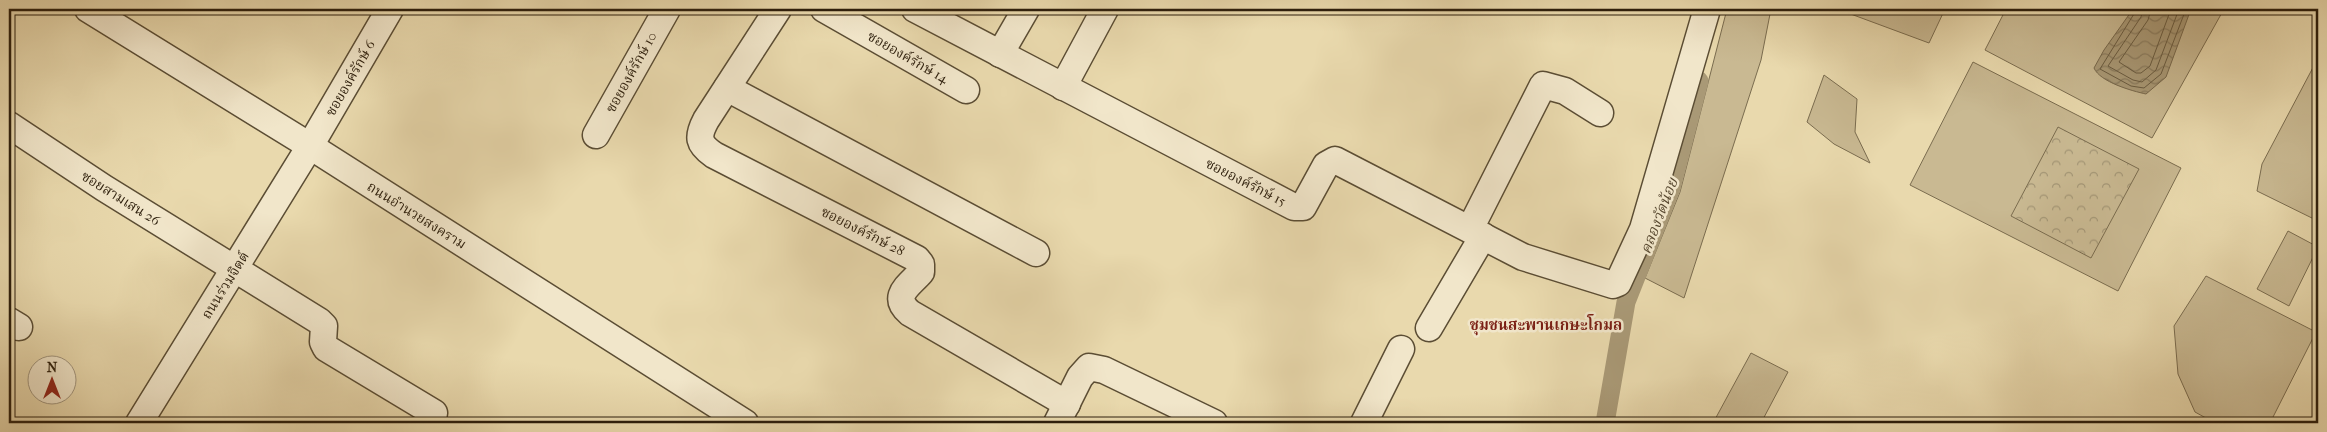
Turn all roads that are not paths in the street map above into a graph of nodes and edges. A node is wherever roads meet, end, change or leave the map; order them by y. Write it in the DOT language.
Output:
graph roads {
  1 [pos="390,9"];
  2 [pos="667,9"];
  3 [pos="778,9"];
  4 [pos="824,9"];
  5 [pos="915,9"];
  6 [pos="1026,9"];
  7 [pos="1104,9"];
  8 [pos="1707,9"];
  9 [pos="97,11"];
  10 [pos="1000,54"];
  11 [pos="1063,87"];
  12 [pos="727,88"];
  13 [pos="966,90"];
  14 [pos="1600,113"];
  15 [pos="9,125"];
  16 [pos="596,135"];
  17 [pos="310,146"];
  18 [pos="1476,233"];
  19 [pos="1036,253"];
  20 [pos="234,270"];
  21 [pos="1429,328"];
  22 [pos="1402,350"];
  23 [pos="434,414"];
  24 [pos="1062,414"];
  25 [pos="139,423"];
  26 [pos="745,423"];
  27 [pos="1214,423"];
  28 [pos="1364,423"];
  1 -- 17 [label="street, ซอยองค์รักษ์ 6"];
  2 -- 16 [label="street, ซอยองค์รักษ์ 10"];
  3 -- 12 [label="street, ซอยองค์รักษ์ 28"];
  4 -- 13 [label="street, ซอยองค์รักษ์ 14"];
  5 -- 10 [label="street, ซอยองค์รักษ์ 15"];
  6 -- 10 [label="street"];
  7 -- 11 [label="street"];
  8 -- 18 [label="street, ซอยองค์รักษ์ 15"];
  9 -- 17 [label="street, ถนนอำนวยสงคราม"];
  10 -- 11 [label="street, ซอยองค์รักษ์ 15"];
  11 -- 18 [label="street, ซอยองค์รักษ์ 15"];
  12 -- 19 [label="street"];
  12 -- 24 [label="street, ซอยองค์รักษ์ 28"];
  14 -- 18 [label="street"];
  15 -- 20 [label="street, ซอยสามเสน 26"];
  17 -- 20 [label="street, ถนนร่วมจิตต์"];
  17 -- 26 [label="street, ถนนอำนวยสงคราม"];
  18 -- 21 [label="street"];
  20 -- 23 [label="street, ซอยสามเสน 26"];
  20 -- 25 [label="street, ถนนร่วมจิตต์"];
  22 -- 28 [label="street"];
  24 -- 27 [label="street"];
}
